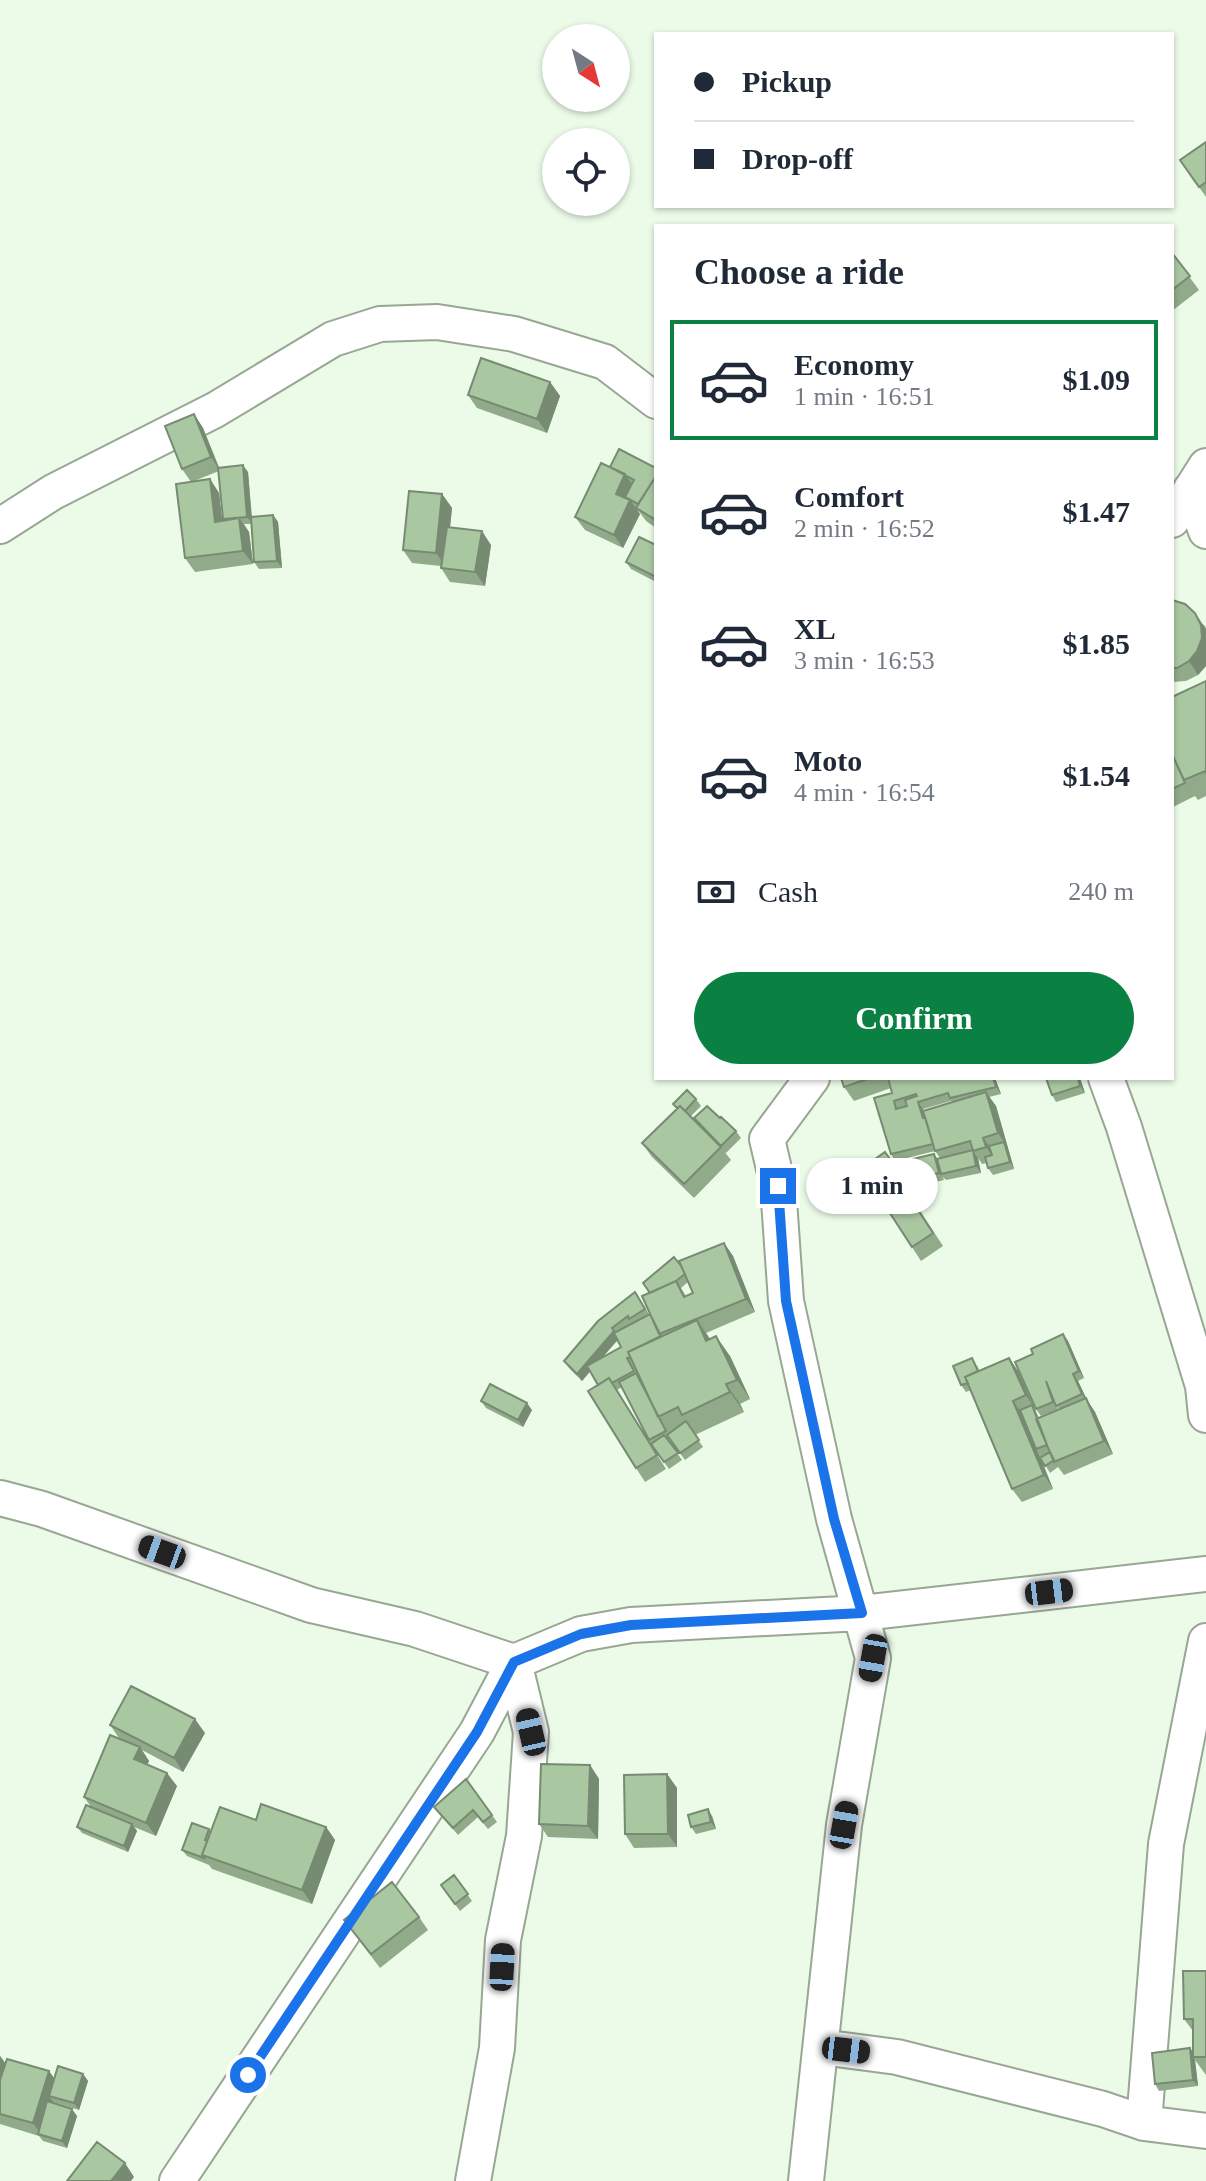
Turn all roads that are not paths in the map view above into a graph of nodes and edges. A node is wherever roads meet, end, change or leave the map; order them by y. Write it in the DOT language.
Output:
graph roads {
  1 [pos="654,399"];
  2 [pos="1198,478"];
  3 [pos="1174,517"];
  4 [pos="0,526"];
  5 [pos="1206,531"];
  6 [pos="811,1080"];
  7 [pos="1107,1080"];
  8 [pos="1206,1415"];
  9 [pos="0,1498"];
  10 [pos="1206,1574"];
  11 [pos="862,1613"];
  12 [pos="1206,1641"];
  13 [pos="514,1662"];
  14 [pos="821,2047"];
  15 [pos="1144,2123"];
  16 [pos="1206,2131"];
  17 [pos="177,2181"];
  18 [pos="473,2181"];
  19 [pos="806,2181"];
  1 -- 4 [label="street"];
  2 -- 3 [label="street"];
  2 -- 5 [label="street"];
  6 -- 11 [label="street"];
  7 -- 8 [label="street"];
  9 -- 13 [label="street"];
  10 -- 11 [label="street"];
  11 -- 13 [label="street"];
  11 -- 14 [label="street"];
  12 -- 15 [label="street"];
  13 -- 17 [label="street"];
  13 -- 18 [label="street"];
  14 -- 15 [label="street"];
  14 -- 19 [label="street"];
  15 -- 16 [label="street"];
}
